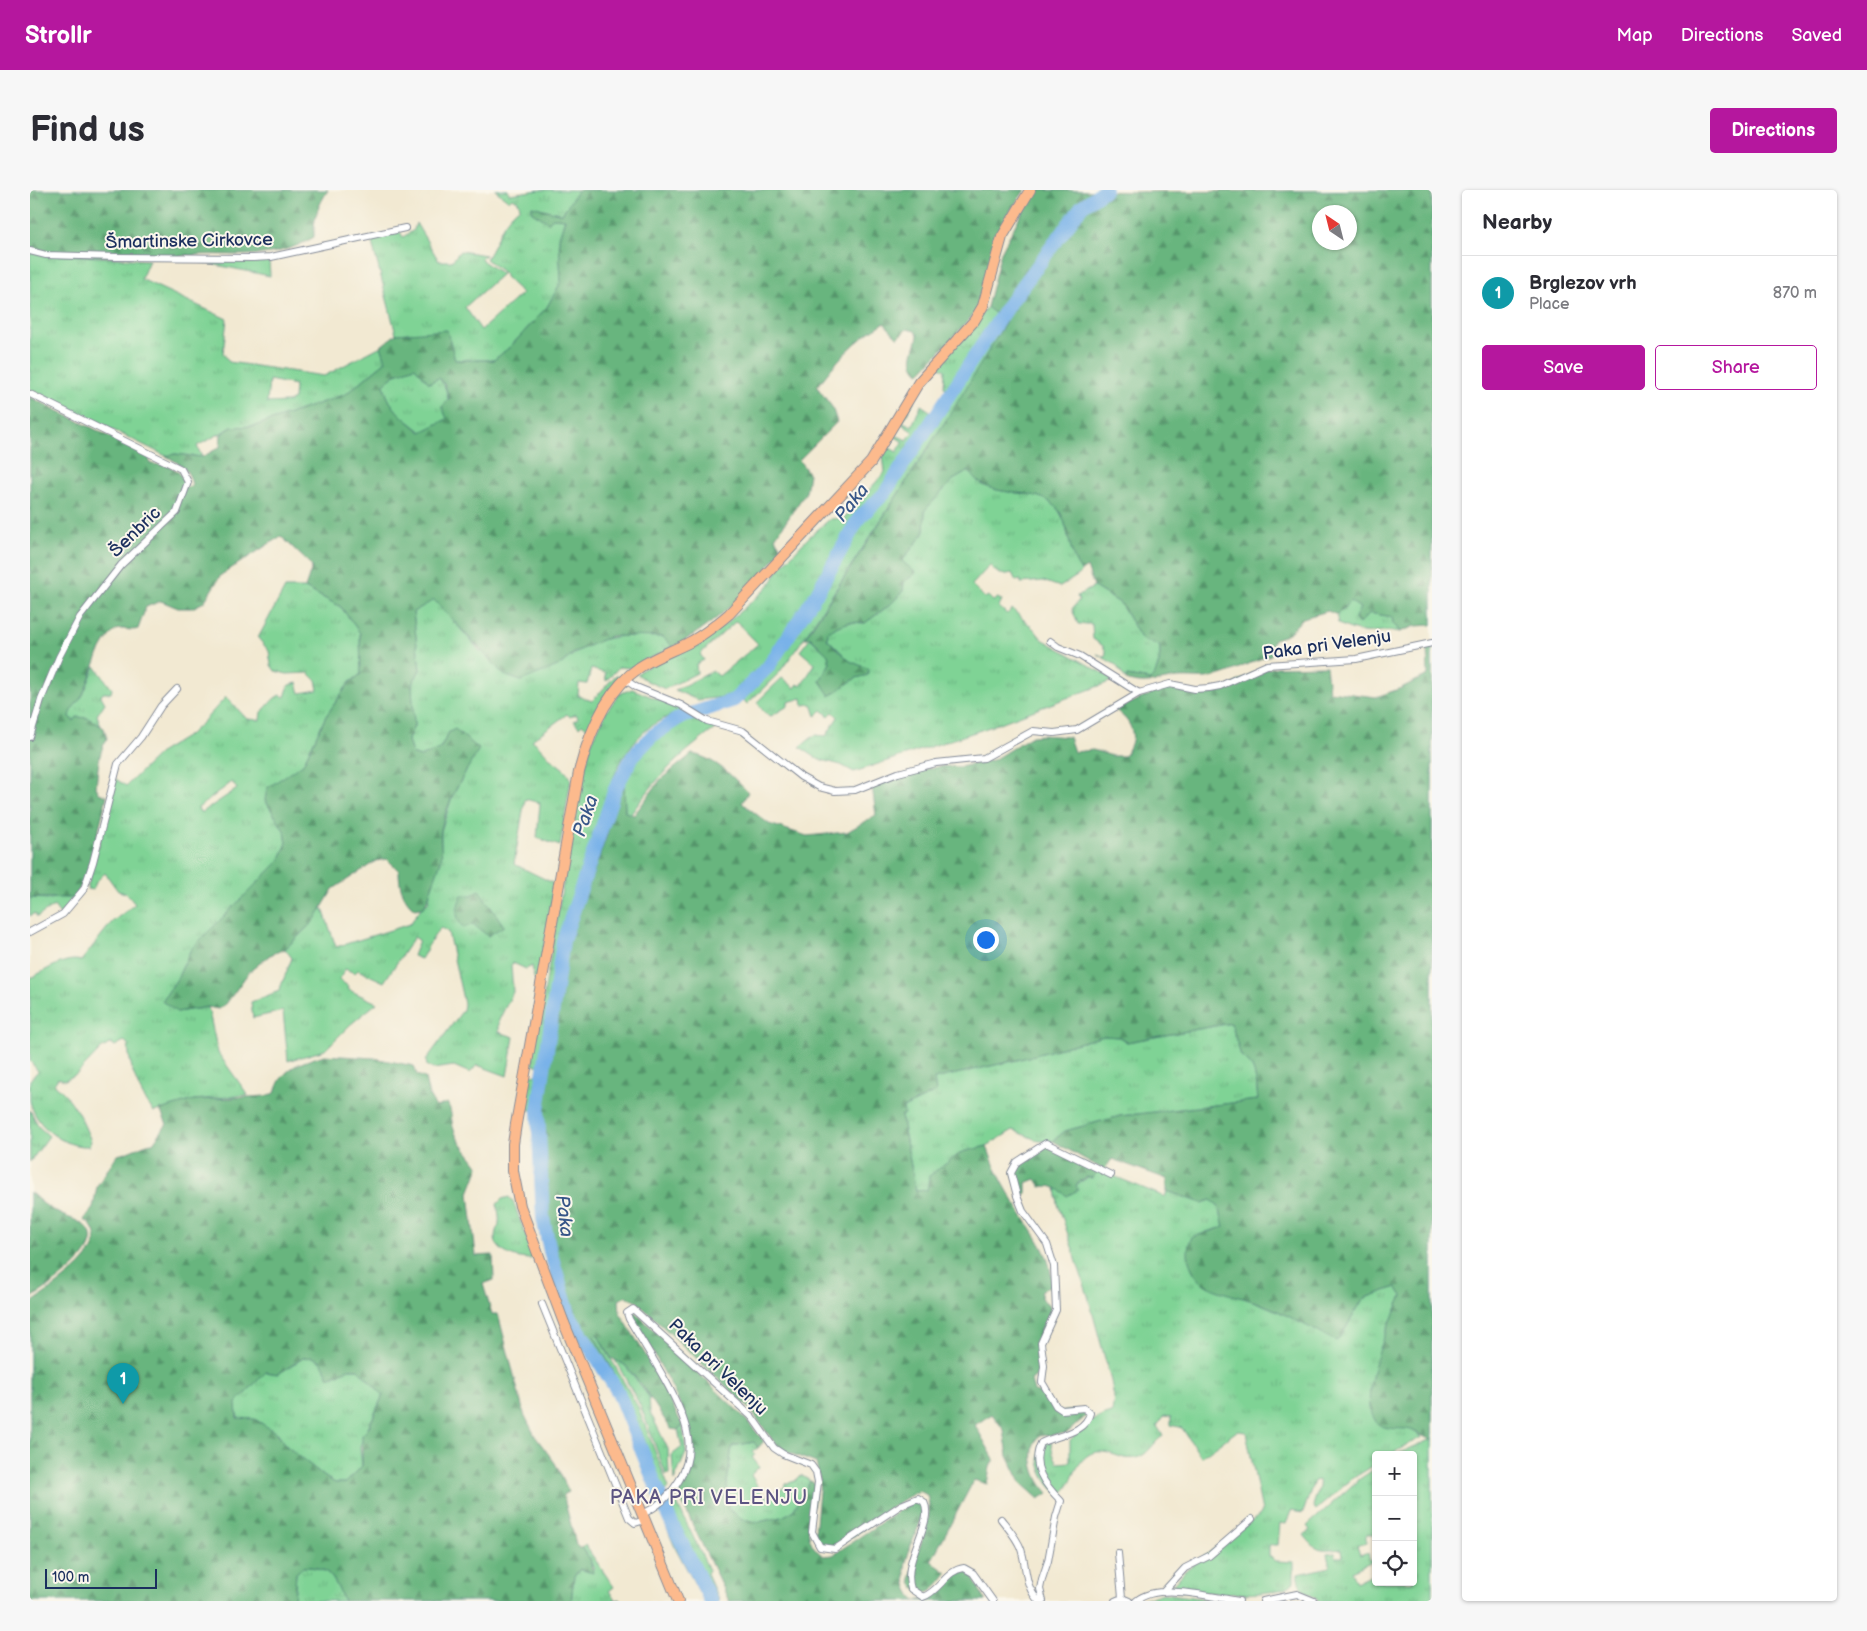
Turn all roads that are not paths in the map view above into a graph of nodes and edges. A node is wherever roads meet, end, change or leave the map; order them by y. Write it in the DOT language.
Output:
graph roads {
  1 [pos="1030,190"];
  2 [pos="405,228"];
  3 [pos="30,251"];
  4 [pos="30,394"];
  5 [pos="1050,641"];
  6 [pos="1432,643"];
  7 [pos="624,679"];
  8 [pos="177,689"];
  9 [pos="1139,693"];
  10 [pos="30,737"];
  11 [pos="30,932"];
  12 [pos="1111,1175"];
  13 [pos="542,1304"];
  14 [pos="644,1517"];
  15 [pos="1001,1519"];
  16 [pos="1252,1519"];
  17 [pos="1118,1553"];
  18 [pos="1164,1591"];
  19 [pos="1122,1598"];
  20 [pos="678,1601"];
  21 [pos="993,1601"];
  22 [pos="1039,1601"];
  23 [pos="1043,1601"];
  24 [pos="1115,1601"];
  25 [pos="1129,1601"];
  26 [pos="1136,1601"];
  27 [pos="1238,1601"];
  28 [pos="1262,1601"];
  29 [pos="1314,1601"];
  1 -- 7 [label="main road"];
  2 -- 3 [label="street, Šmartinske Cirkovce"];
  4 -- 10 [label="street, Šenbric"];
  5 -- 9 [label="street"];
  6 -- 9 [label="street, Paka pri Velenju"];
  7 -- 9 [label="street, Paka pri Velenju"];
  7 -- 14 [label="main road"];
  8 -- 11 [label="street"];
  12 -- 23 [label="street"];
  13 -- 14 [label="street"];
  14 -- 20 [label="main road"];
  14 -- 21 [label="street, Paka pri Velenju"];
  15 -- 22 [label="street"];
  16 -- 18 [label="street"];
  17 -- 19 [label="street"];
  18 -- 26 [label="street"];
  18 -- 27 [label="street"];
  19 -- 24 [label="street"];
  19 -- 25 [label="street"];
  28 -- 29 [label="street"];
}
